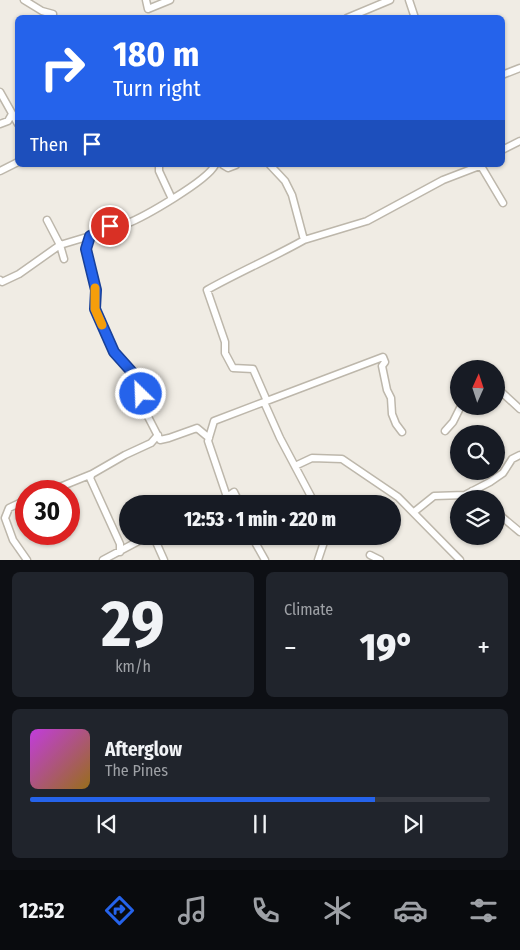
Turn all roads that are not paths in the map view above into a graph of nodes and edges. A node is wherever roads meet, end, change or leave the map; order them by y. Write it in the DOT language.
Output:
graph roads {
  1 [pos="24,0"];
  2 [pos="146,0"];
  3 [pos="170,0"];
  4 [pos="390,0"];
  5 [pos="409,0"];
  6 [pos="53,14"];
  7 [pos="354,15"];
  8 [pos="414,15"];
  9 [pos="520,68"];
  10 [pos="505,74"];
  11 [pos="0,92"];
  12 [pos="12,114"];
  13 [pos="15,119"];
  14 [pos="0,124"];
  15 [pos="520,141"];
  16 [pos="505,148"];
  17 [pos="15,164"];
  18 [pos="159,167"];
  19 [pos="214,167"];
  20 [pos="272,167"];
  21 [pos="476,167"];
  22 [pos="482,167"];
  23 [pos="0,171"];
  24 [pos="172,198"];
  25 [pos="503,203"];
  26 [pos="47,220"];
  27 [pos="90,236"];
  28 [pos="304,240"];
  29 [pos="60,245"];
  30 [pos="64,259"];
  31 [pos="0,280"];
  32 [pos="505,395"];
  33 [pos="265,402"];
  34 [pos="520,409"];
  35 [pos="456,415"];
  36 [pos="445,431"];
  37 [pos="402,432"];
  38 [pos="158,435"];
  39 [pos="209,438"];
  40 [pos="520,455"];
  41 [pos="295,466"];
  42 [pos="92,474"];
  43 [pos="77,480"];
  44 [pos="474,490"];
  45 [pos="225,495"];
  46 [pos="310,495"];
  47 [pos="450,495"];
  48 [pos="15,505"];
  49 [pos="9,508"];
  50 [pos="0,511"];
  51 [pos="414,512"];
  52 [pos="2,517"];
  53 [pos="505,520"];
  54 [pos="520,532"];
  55 [pos="132,545"];
  56 [pos="157,545"];
  57 [pos="257,545"];
  58 [pos="323,545"];
  59 [pos="120,552"];
  60 [pos="370,555"];
  61 [pos="27,560"];
  62 [pos="103,560"];
  63 [pos="164,560"];
  64 [pos="265,560"];
  65 [pos="318,560"];
  66 [pos="380,560"];
  67 [pos="460,560"];
  1 -- 6 [label="street"];
  2 -- 3 [label="street"];
  4 -- 7 [label="street"];
  5 -- 8 [label="street"];
  9 -- 10 [label="street"];
  11 -- 12 [label="street"];
  12 -- 13 [label="street"];
  12 -- 14 [label="street"];
  15 -- 16 [label="street"];
  17 -- 23 [label="street"];
  18 -- 24 [label="street"];
  19 -- 24 [label="street"];
  20 -- 28 [label="street"];
  21 -- 28 [label="street"];
  22 -- 25 [label="street"];
  24 -- 27 [label="street"];
  26 -- 29 [label="street"];
  27 -- 29 [label="street"];
  27 -- 38 [label="street"];
  28 -- 33 [label="street"];
  29 -- 30 [label="street"];
  29 -- 31 [label="street"];
  32 -- 34 [label="street"];
  33 -- 37 [label="street"];
  33 -- 39 [label="street"];
  33 -- 41 [label="street"];
  35 -- 36 [label="street"];
  38 -- 39 [label="street"];
  38 -- 42 [label="street"];
  39 -- 45 [label="street"];
  40 -- 44 [label="street"];
  41 -- 46 [label="street"];
  41 -- 51 [label="street"];
  42 -- 43 [label="street"];
  42 -- 59 [label="street"];
  47 -- 51 [label="street"];
  48 -- 49 [label="street"];
  49 -- 50 [label="street"];
  49 -- 52 [label="street"];
  51 -- 67 [label="street"];
  52 -- 61 [label="street"];
  53 -- 54 [label="street"];
  55 -- 59 [label="street"];
  56 -- 63 [label="street"];
  57 -- 64 [label="street"];
  58 -- 65 [label="street"];
  59 -- 62 [label="street"];
  60 -- 66 [label="street"];
}
